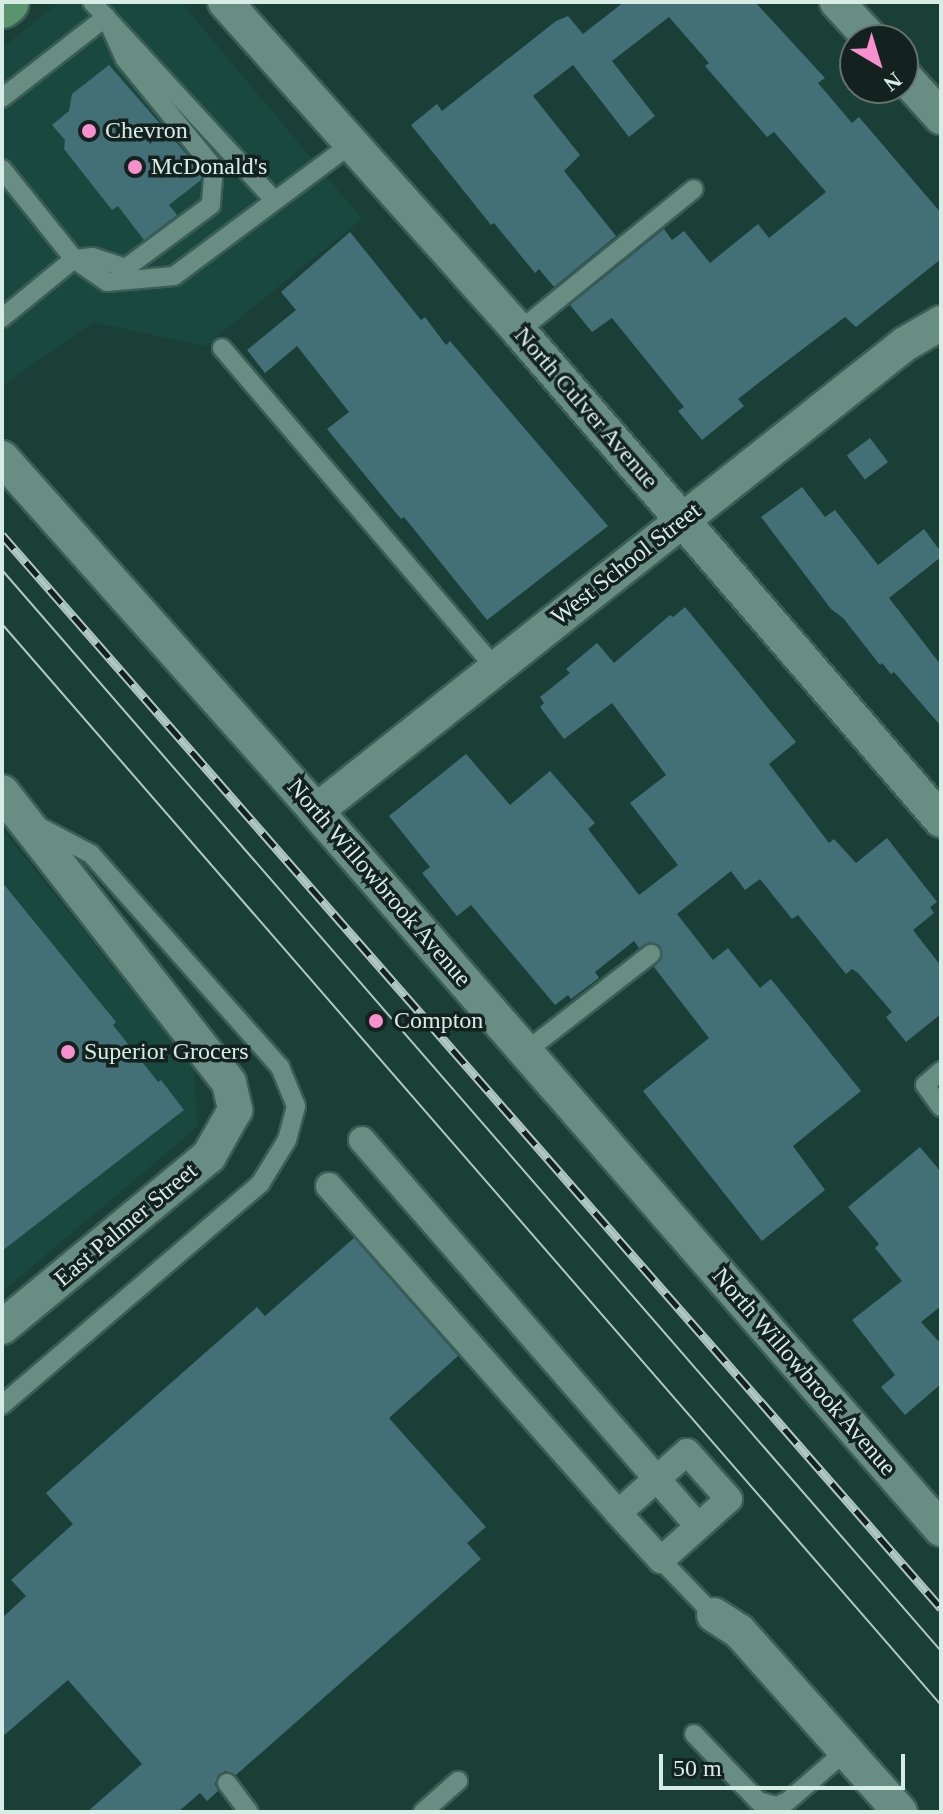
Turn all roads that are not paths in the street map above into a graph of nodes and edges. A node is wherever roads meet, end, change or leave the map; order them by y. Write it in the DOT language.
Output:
graph roads {
  1 [pos="92,2"];
  2 [pos="225,2"];
  3 [pos="837,2"];
  4 [pos="106,17"];
  5 [pos="857,24"];
  6 [pos="919,93"];
  7 [pos="2,98"];
  8 [pos="941,117"];
  9 [pos="350,145"];
  10 [pos="2,169"];
  11 [pos="694,189"];
  12 [pos="275,201"];
  13 [pos="74,259"];
  14 [pos="2,318"];
  15 [pos="941,323"];
  16 [pos="519,331"];
  17 [pos="222,348"];
  18 [pos="2,458"];
  19 [pos="683,519"];
  20 [pos="494,667"];
  21 [pos="2,792"];
  22 [pos="316,811"];
  23 [pos="941,820"];
  24 [pos="27,821"];
  25 [pos="651,954"];
  26 [pos="525,1052"];
  27 [pos="941,1071"];
  28 [pos="941,1107"];
  29 [pos="362,1140"];
  30 [pos="329,1186"];
  31 [pos="2,1327"];
  32 [pos="2,1405"];
  33 [pos="656,1479"];
  34 [pos="618,1513"];
  35 [pos="698,1526"];
  36 [pos="941,1529"];
  37 [pos="661,1560"];
  38 [pos="714,1615"];
  39 [pos="694,1734"];
  40 [pos="846,1751"];
  41 [pos="458,1781"];
  42 [pos="227,1783"];
  43 [pos="890,1808"];
  44 [pos="249,1812"];
  45 [pos="423,1812"];
  1 -- 4 [label="lane"];
  2 -- 9 [label="street, North Culver Avenue"];
  3 -- 5 [label="street"];
  4 -- 7 [label="lane"];
  4 -- 12 [label="lane"];
  4 -- 13 [label="lane"];
  6 -- 8 [label="street"];
  9 -- 12 [label="lane"];
  9 -- 16 [label="street, North Culver Avenue"];
  10 -- 13 [label="lane"];
  11 -- 16 [label="lane"];
  12 -- 13 [label="lane"];
  13 -- 14 [label="lane"];
  15 -- 19 [label="street, West School Street"];
  16 -- 19 [label="street, North Culver Avenue"];
  17 -- 20 [label="lane"];
  18 -- 22 [label="street, North Willowbrook Avenue"];
  19 -- 20 [label="street, West School Street"];
  19 -- 23 [label="street, North Culver Avenue"];
  20 -- 22 [label="street, West School Street"];
  21 -- 24 [label="street"];
  22 -- 26 [label="street, North Willowbrook Avenue"];
  24 -- 31 [label="street, East Palmer Street"];
  24 -- 32 [label="lane"];
  25 -- 26 [label="lane"];
  26 -- 36 [label="street, North Willowbrook Avenue"];
  27 -- 28 [label="lane"];
  29 -- 33 [label="street"];
  30 -- 34 [label="street"];
  33 -- 34 [label="street"];
  33 -- 35 [label="street"];
  33 -- 35 [label="street"];
  34 -- 37 [label="street"];
  35 -- 37 [label="street"];
  37 -- 38 [label="lane"];
  38 -- 40 [label="street"];
  39 -- 40 [label="lane"];
  40 -- 43 [label="street"];
  41 -- 45 [label="lane"];
  42 -- 44 [label="lane"];
}
